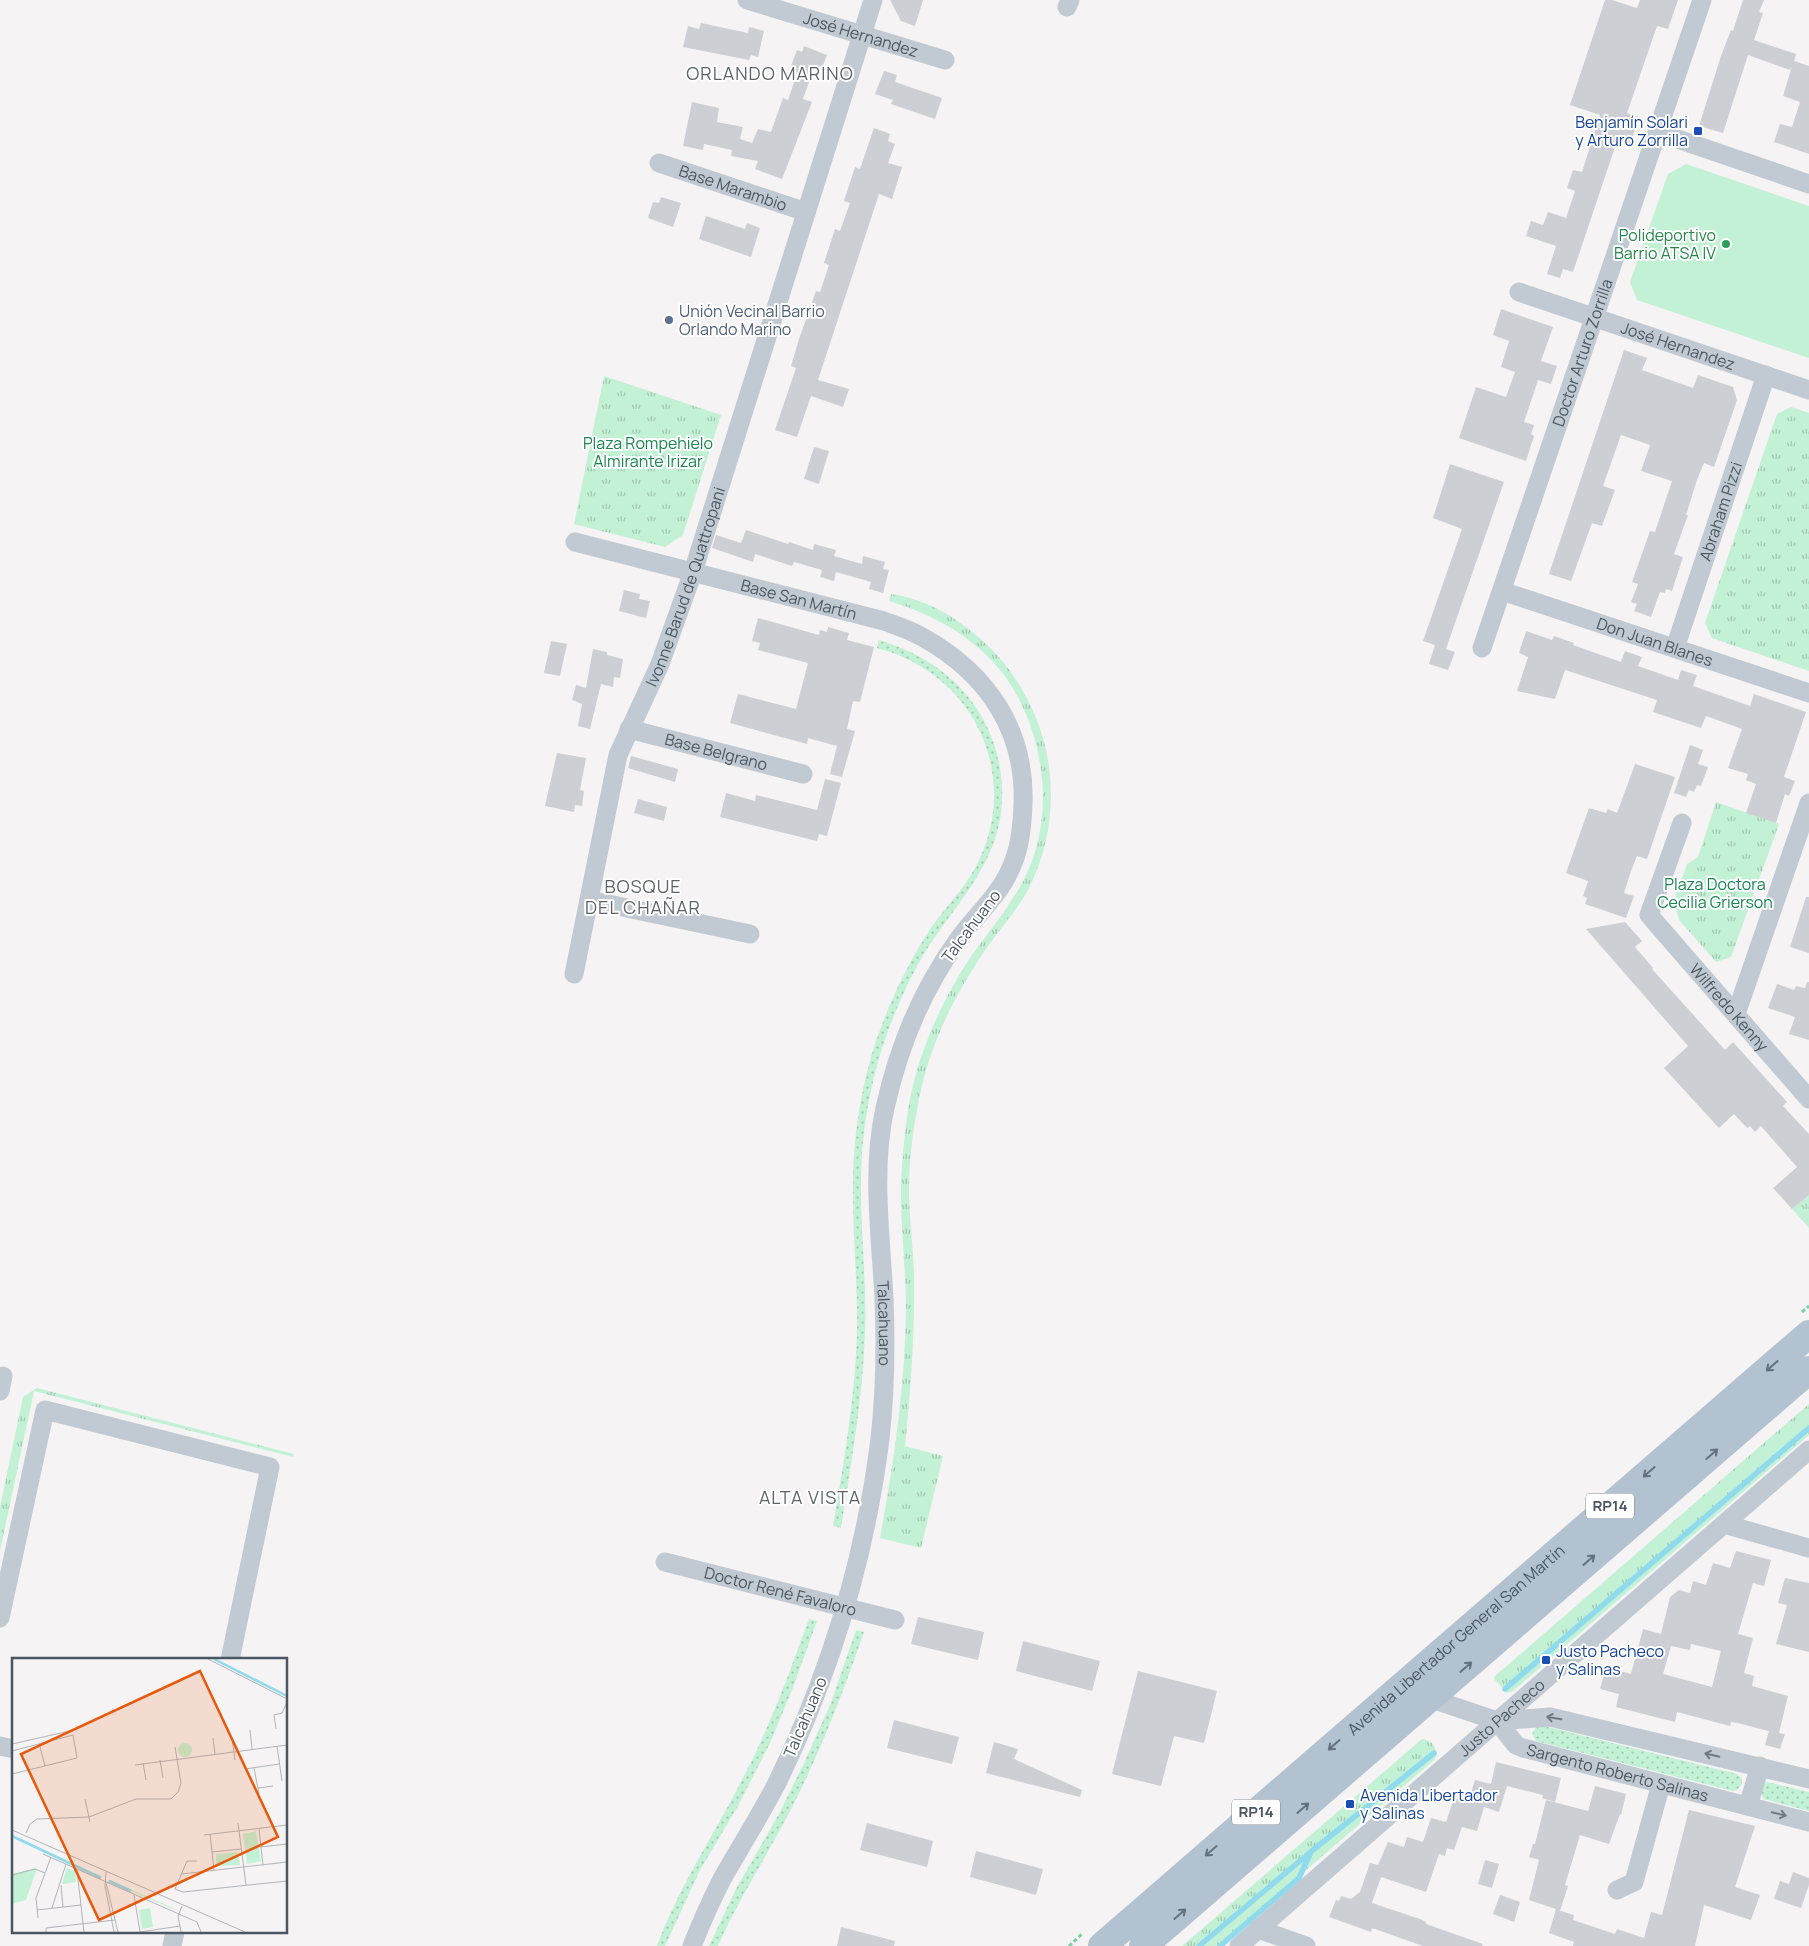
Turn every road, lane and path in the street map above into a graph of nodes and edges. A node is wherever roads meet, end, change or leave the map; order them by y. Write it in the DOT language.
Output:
graph roads {
  1 [pos="746,0"];
  2 [pos="874,0"];
  3 [pos="1702,0"];
  4 [pos="862,35"];
  5 [pos="945,60"];
  6 [pos="1657,132"];
  7 [pos="659,163"];
  8 [pos="1809,184"];
  9 [pos="806,212"];
  10 [pos="1519,292"];
  11 [pos="1595,316"];
  12 [pos="1766,375"];
  13 [pos="1809,390"];
  14 [pos="575,542"];
  15 [pos="693,572"];
  16 [pos="1502,590"];
  17 [pos="1482,648"];
  18 [pos="1675,648"];
  19 [pos="1809,693"];
  20 [pos="997,705"];
  21 [pos="629,729"];
  22 [pos="803,774"];
  23 [pos="1809,803"];
  24 [pos="1682,823"];
  25 [pos="589,900"];
  26 [pos="750,934"];
  27 [pos="574,974"];
  28 [pos="1736,1014"];
  29 [pos="1809,1099"];
  30 [pos="1809,1334"];
  31 [pos="1809,1370"];
  32 [pos="1809,1450"];
  33 [pos="1724,1524"];
  34 [pos="1809,1548"];
  35 [pos="665,1562"];
  36 [pos="846,1608"];
  37 [pos="0,1618"];
  38 [pos="895,1620"];
  39 [pos="230,1658"];
  40 [pos="1410,1679"];
  41 [pos="1429,1698"];
  42 [pos="1497,1722"];
  43 [pos="1760,1766"];
  44 [pos="1809,1779"];
  45 [pos="1661,1784"];
  46 [pos="1748,1806"];
  47 [pos="1809,1822"];
  48 [pos="1617,1890"];
  49 [pos="1258,1930"];
  50 [pos="692,1946"];
  51 [pos="1102,1946"];
  52 [pos="1143,1946"];
  53 [pos="1238,1946"];
  54 [pos="1306,1946"];
  1 -- 4 [label="street, José Hernandez"];
  2 -- 4 [label="street, Ivonne Barud de Quattropani"];
  3 -- 6 [label="street, Doctor Arturo Zorrilla"];
  4 -- 5 [label="street, José Hernandez"];
  4 -- 9 [label="street, Ivonne Barud de Quattropani"];
  6 -- 8 [label="street"];
  6 -- 11 [label="street, Doctor Arturo Zorrilla"];
  7 -- 9 [label="street, Base Marambio"];
  9 -- 15 [label="street, Ivonne Barud de Quattropani"];
  10 -- 11 [label="street, José Hernandez"];
  11 -- 12 [label="street, José Hernandez"];
  11 -- 16 [label="street, Doctor Arturo Zorrilla"];
  12 -- 13 [label="street, José Hernandez"];
  12 -- 18 [label="street, Abraham Pizzi"];
  14 -- 15 [label="street, Base San Martín"];
  15 -- 20 [label="street, Base San Martín"];
  15 -- 21 [label="street, Ivonne Barud de Quattropani"];
  16 -- 17 [label="street, Doctor Arturo Zorrilla"];
  16 -- 18 [label="street, Don Juan Blanes"];
  18 -- 19 [label="street, Don Juan Blanes"];
  20 -- 36 [label="street, Talcahuano"];
  21 -- 22 [label="street, Base Belgrano"];
  21 -- 25 [label="street, Ivonne Barud de Quattropani"];
  23 -- 28 [label="street"];
  24 -- 28 [label="street, Wilfredo Kenny"];
  25 -- 26 [label="street"];
  25 -- 27 [label="street, Ivonne Barud de Quattropani"];
  28 -- 29 [label="street, Wilfredo Kenny"];
  30 -- 40 [label="main road, Avenida Libertador General San Martín / RP14, one-way"];
  41 -- 31 [label="main road, Avenida Libertador General San Martín / RP14, one-way"];
  32 -- 33 [label="street, Justo Pacheco"];
  33 -- 34 [label="street"];
  33 -- 42 [label="street, Justo Pacheco"];
  35 -- 36 [label="street, Doctor René Favaloro"];
  36 -- 38 [label="street, Doctor René Favaloro"];
  36 -- 50 [label="street, Talcahuano"];
  37 -- 39 [label="street"];
  40 -- 41 [label="street"];
  40 -- 51 [label="main road, Avenida Libertador General San Martín / RP14, one-way"];
  41 -- 42 [label="street"];
  52 -- 41 [label="main road, Avenida Libertador General San Martín / RP14, one-way"];
  43 -- 42 [label="street, Sargento Roberto Salinas, one-way"];
  42 -- 45 [label="street, Sargento Roberto Salinas"];
  42 -- 49 [label="street, Justo Pacheco"];
  43 -- 44 [label="street"];
  43 -- 46 [label="street"];
  45 -- 46 [label="street, Sargento Roberto Salinas"];
  45 -- 48 [label="street"];
  46 -- 47 [label="street, one-way"];
  49 -- 53 [label="street, Justo Pacheco"];
  49 -- 54 [label="street"];
}
